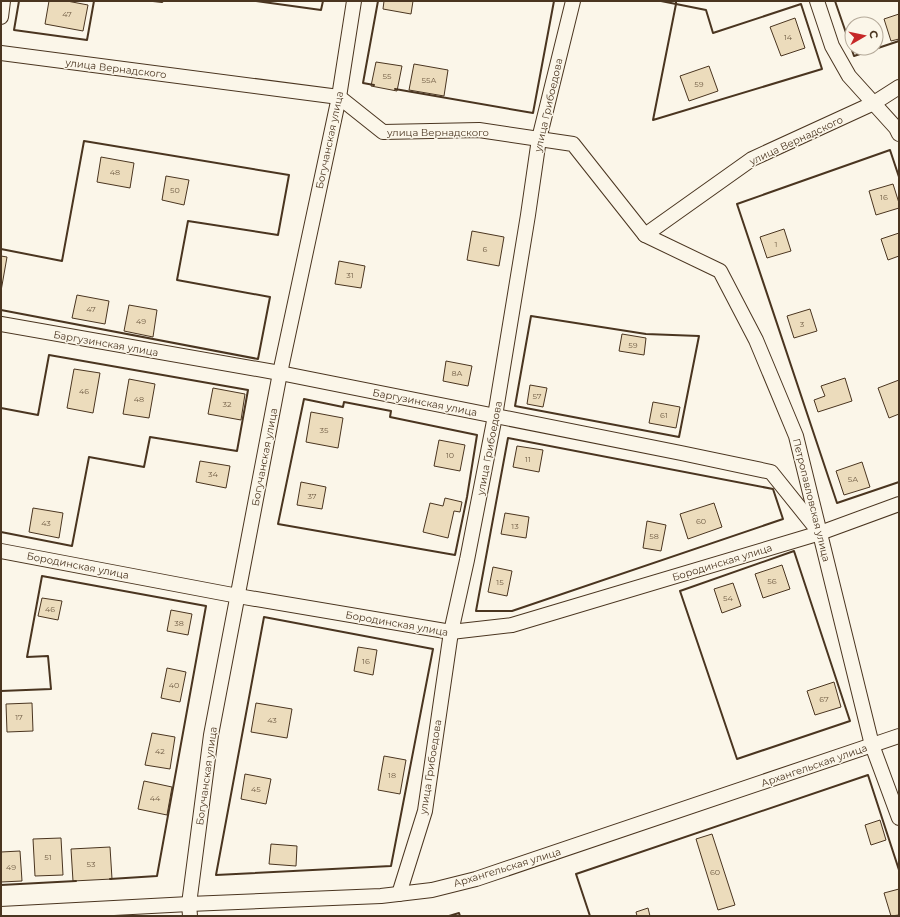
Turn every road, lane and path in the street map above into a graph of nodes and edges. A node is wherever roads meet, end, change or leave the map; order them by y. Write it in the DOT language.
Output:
graph roads {
  1 [pos="3,1"];
  2 [pos="354,1"];
  3 [pos="573,1"];
  4 [pos="817,1"];
  5 [pos="1,17"];
  6 [pos="1,53"];
  7 [pos="899,87"];
  8 [pos="338,97"];
  9 [pos="874,103"];
  10 [pos="899,134"];
  11 [pos="539,139"];
  12 [pos="645,235"];
  13 [pos="1,324"];
  14 [pos="280,374"];
  15 [pos="495,416"];
  16 [pos="899,504"];
  17 [pos="820,533"];
  18 [pos="1,551"];
  19 [pos="238,596"];
  20 [pos="451,632"];
  21 [pos="899,736"];
  22 [pos="872,745"];
  23 [pos="899,818"];
  24 [pos="399,894"];
  25 [pos="189,910"];
  26 [pos="1,914"];
  1 -- 5 [label="street"];
  2 -- 8 [label="street, Богучанская улица"];
  3 -- 11 [label="street, улица Грибоедова"];
  4 -- 9 [label="street"];
  6 -- 8 [label="street, улица Вернадского"];
  7 -- 9 [label="street, улица Вернадского"];
  8 -- 11 [label="street, улица Вернадского"];
  8 -- 14 [label="street, Богучанская улица"];
  9 -- 10 [label="street"];
  9 -- 12 [label="street, улица Вернадского"];
  11 -- 12 [label="street, улица Вернадского"];
  11 -- 15 [label="street, улица Грибоедова"];
  12 -- 17 [label="street, Петропавловская улица"];
  13 -- 14 [label="street, Баргузинская улица"];
  14 -- 15 [label="street, Баргузинская улица"];
  14 -- 19 [label="street, Богучанская улица"];
  15 -- 17 [label="street, Баргузинская улица"];
  15 -- 20 [label="street, улица Грибоедова"];
  16 -- 17 [label="street, Бородинская улица"];
  17 -- 20 [label="street, Бородинская улица"];
  17 -- 22 [label="street, Петропавловская улица"];
  18 -- 19 [label="street, Бородинская улица"];
  19 -- 20 [label="street, Бородинская улица"];
  19 -- 25 [label="street, Богучанская улица"];
  20 -- 24 [label="street, улица Грибоедова"];
  21 -- 22 [label="street, Архангельская улица"];
  22 -- 23 [label="street, Петропавловская улица"];
  22 -- 24 [label="street, Архангельская улица"];
  24 -- 25 [label="street, Архангельская улица"];
  25 -- 26 [label="street, Архангельская улица"];
}
